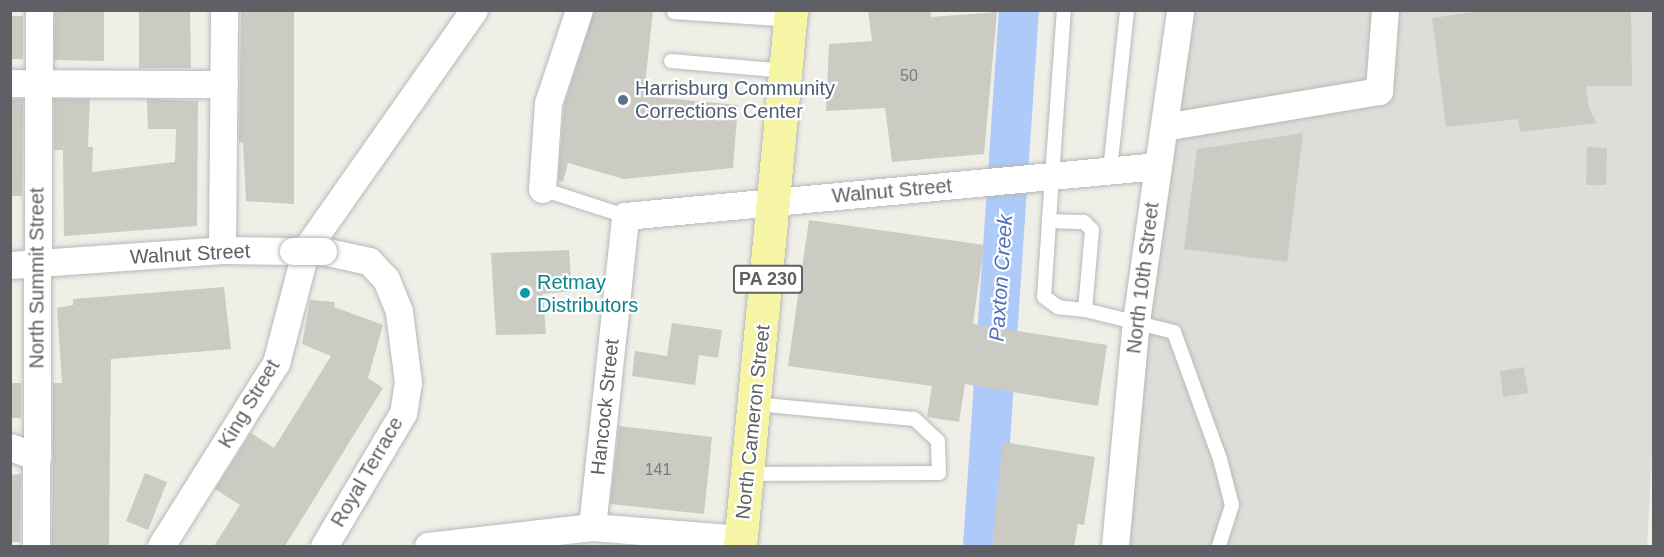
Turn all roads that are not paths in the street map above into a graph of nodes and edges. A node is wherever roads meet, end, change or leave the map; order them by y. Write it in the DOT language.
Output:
graph roads {
  1 [pos="39,10"];
  2 [pos="224,10"];
  3 [pos="474,10"];
  4 [pos="579,10"];
  5 [pos="1064,10"];
  6 [pos="1126,10"];
  7 [pos="1180,10"];
  8 [pos="1385,10"];
  9 [pos="674,12"];
  10 [pos="791,15"];
  11 [pos="671,61"];
  12 [pos="786,71"];
  13 [pos="10,83"];
  14 [pos="39,83"];
  15 [pos="224,84"];
  16 [pos="1164,128"];
  17 [pos="1158,166"];
  18 [pos="1110,170"];
  19 [pos="1039,177"];
  20 [pos="542,189"];
  21 [pos="776,202"];
  22 [pos="625,216"];
  23 [pos="1049,221"];
  24 [pos="222,250"];
  25 [pos="307,250"];
  26 [pos="369,261"];
  27 [pos="38,263"];
  28 [pos="10,265"];
  29 [pos="1085,310"];
  30 [pos="1136,321"];
  31 [pos="754,404"];
  32 [pos="10,447"];
  33 [pos="37,457"];
  34 [pos="747,474"];
  35 [pos="592,527"];
  36 [pos="513,541"];
  37 [pos="740,543"];
  38 [pos="36,546"];
  39 [pos="161,546"];
  40 [pos="324,546"];
  41 [pos="428,546"];
  42 [pos="1115,546"];
  43 [pos="1219,546"];
  1 -- 14 [label="street, North Summit Street"];
  2 -- 15 [label="street"];
  3 -- 25 [label="street"];
  4 -- 20 [label="street"];
  5 -- 19 [label="lane"];
  6 -- 18 [label="lane"];
  7 -- 16 [label="street, North 10th Street"];
  8 -- 16 [label="street"];
  9 -- 10 [label="lane"];
  10 -- 12 [label="highway, North Cameron Street / PA 230"];
  11 -- 12 [label="lane"];
  12 -- 21 [label="highway, North Cameron Street / PA 230"];
  13 -- 14 [label="street"];
  14 -- 15 [label="street"];
  14 -- 27 [label="street, North Summit Street"];
  15 -- 24 [label="street"];
  16 -- 17 [label="street, North 10th Street"];
  17 -- 18 [label="street, Walnut Street"];
  17 -- 30 [label="street, North 10th Street"];
  18 -- 19 [label="street, Walnut Street"];
  19 -- 21 [label="street, Walnut Street"];
  19 -- 23 [label="lane"];
  20 -- 22 [label="lane"];
  21 -- 22 [label="street, Walnut Street"];
  21 -- 31 [label="highway, North Cameron Street / PA 230"];
  22 -- 35 [label="street, Hancock Street"];
  23 -- 29 [label="lane"];
  23 -- 29 [label="lane"];
  24 -- 25 [label="street, Walnut Street"];
  24 -- 27 [label="street, Walnut Street"];
  25 -- 26 [label="street, Walnut Street"];
  25 -- 39 [label="street, King Street"];
  26 -- 40 [label="street, Royal Terrace"];
  27 -- 28 [label="street, Walnut Street"];
  27 -- 33 [label="street, North Summit Street"];
  29 -- 30 [label="lane"];
  30 -- 42 [label="street, North 10th Street"];
  30 -- 43 [label="lane"];
  31 -- 34 [label="highway, North Cameron Street / PA 230"];
  31 -- 34 [label="lane"];
  32 -- 33 [label="street"];
  33 -- 38 [label="street, North Summit Street"];
  34 -- 37 [label="highway, North Cameron Street / PA 230"];
  35 -- 36 [label="street"];
  35 -- 37 [label="street"];
  36 -- 41 [label="street"];
}
